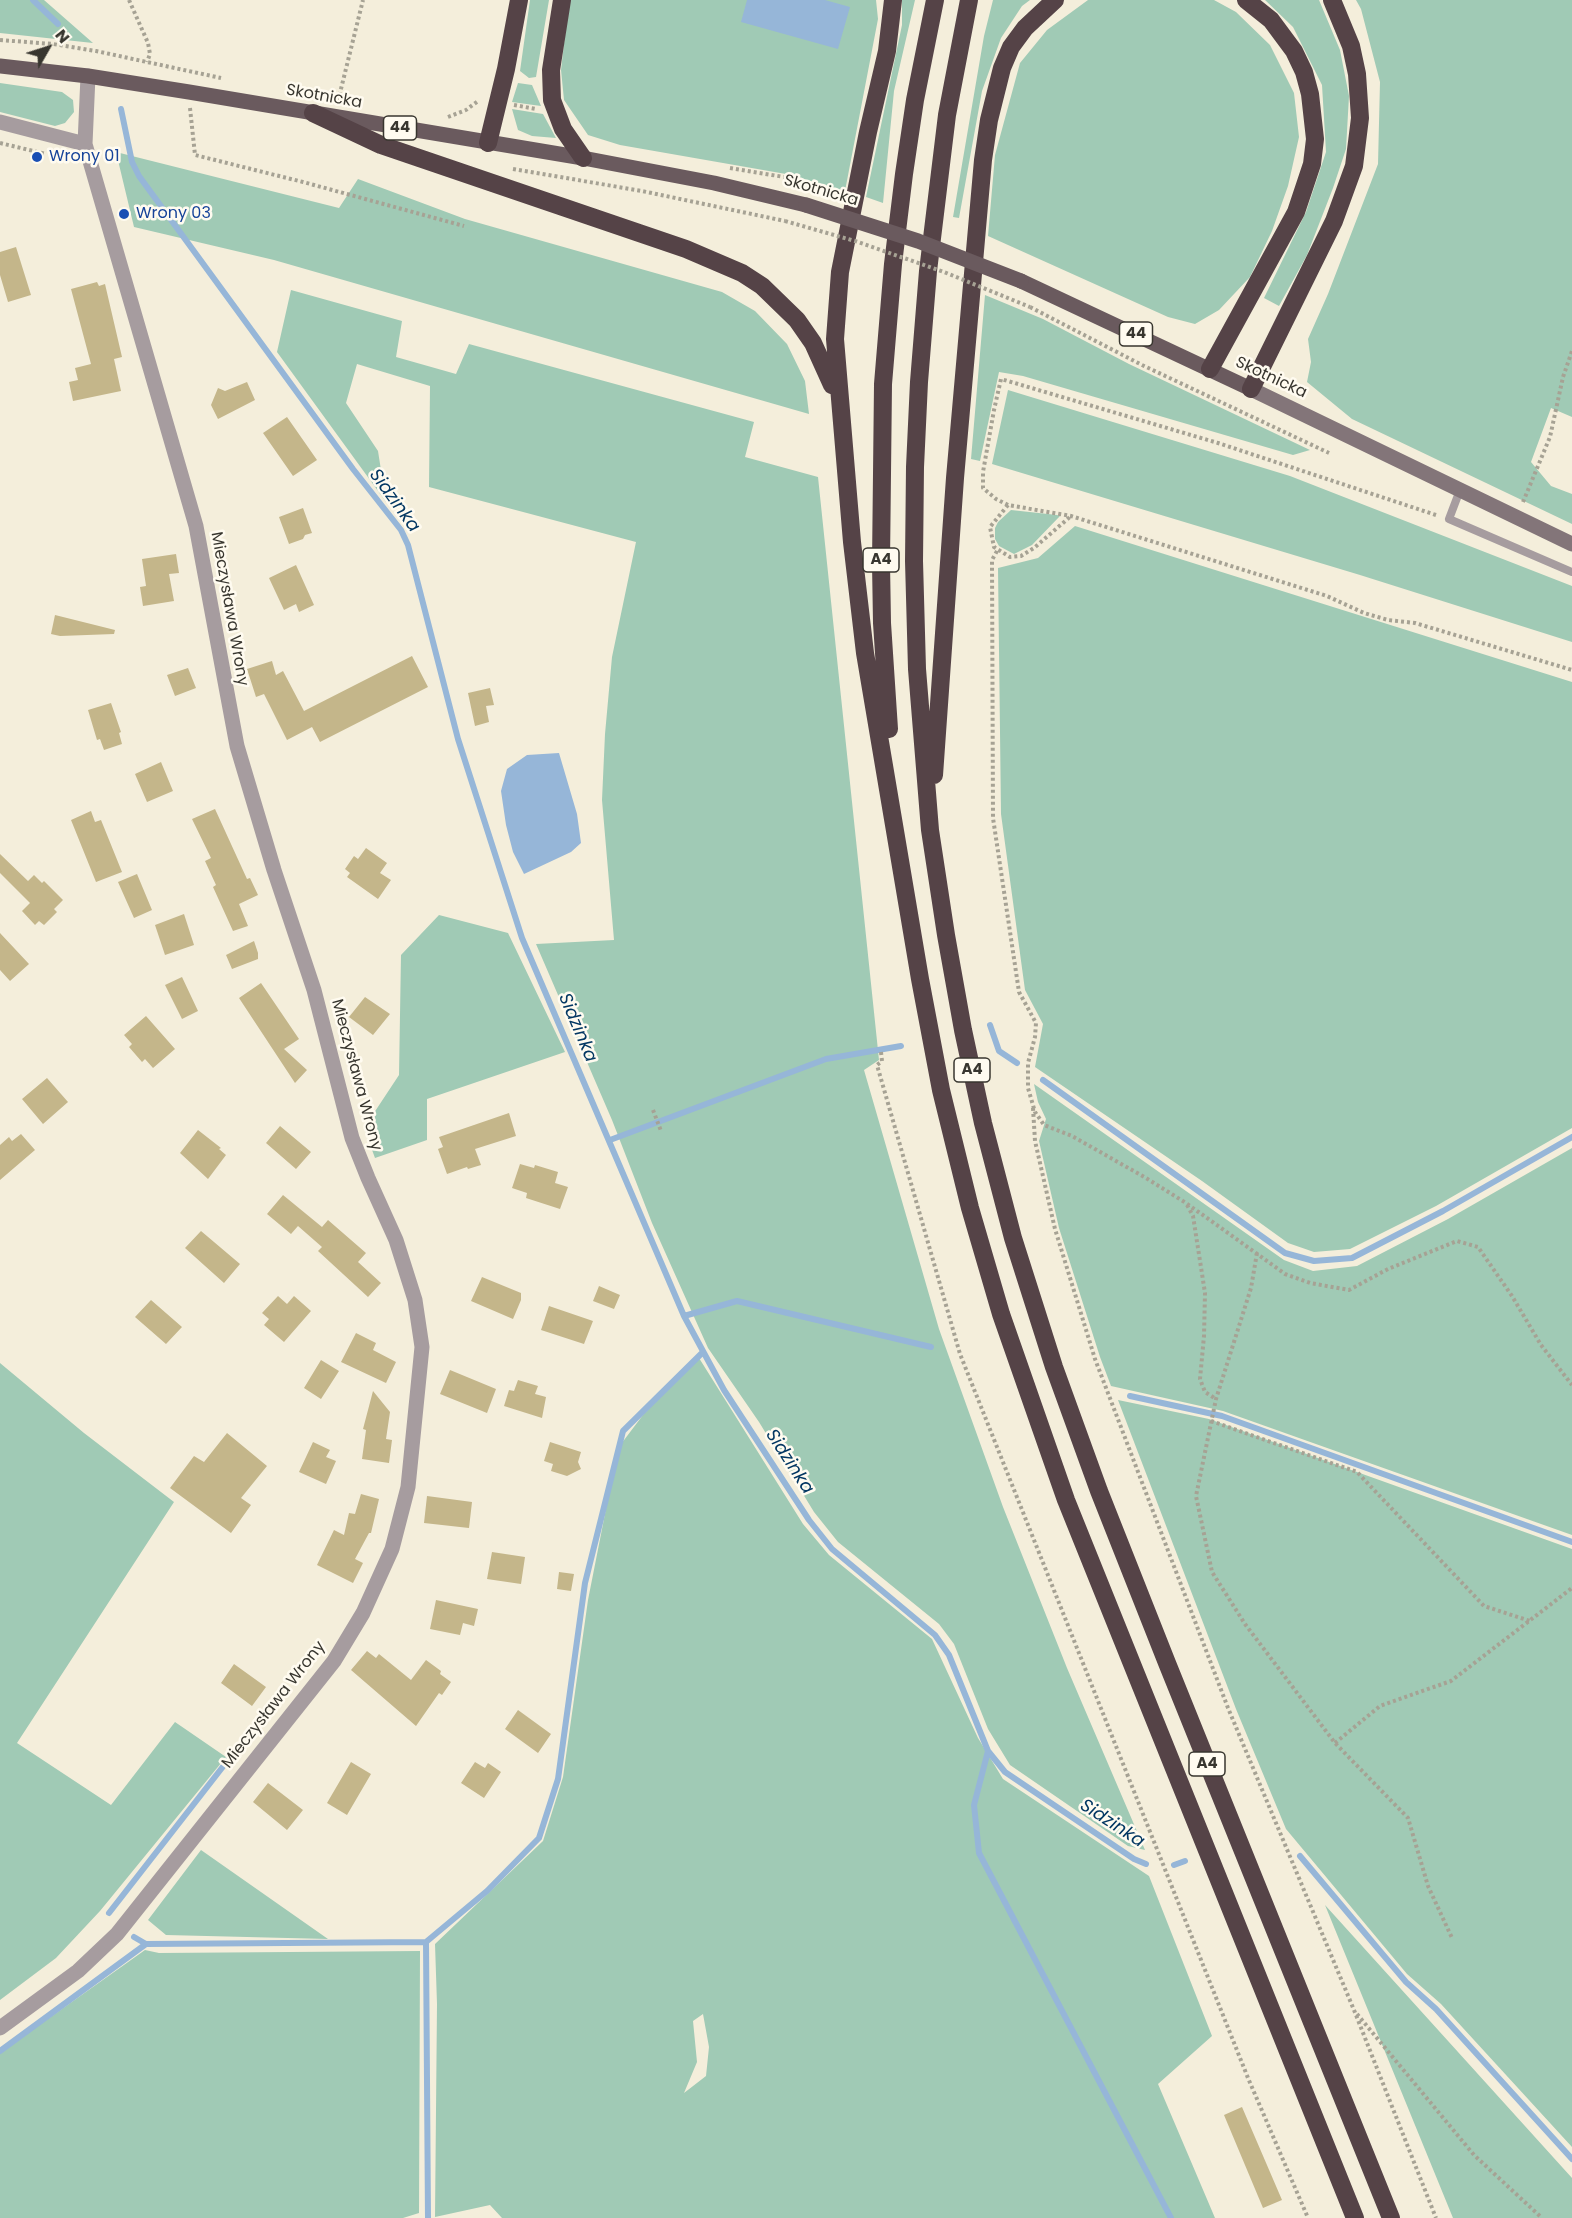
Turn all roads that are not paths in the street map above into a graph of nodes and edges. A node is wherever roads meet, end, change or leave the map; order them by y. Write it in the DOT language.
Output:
graph roads {
  1 [pos="519,0"];
  2 [pos="562,0"];
  3 [pos="892,0"];
  4 [pos="935,0"];
  5 [pos="969,0"];
  6 [pos="1055,0"];
  7 [pos="1246,0"];
  8 [pos="1332,0"];
  9 [pos="0,66"];
  10 [pos="88,76"];
  11 [pos="313,113"];
  12 [pos="0,122"];
  13 [pos="488,143"];
  14 [pos="85,144"];
  15 [pos="583,158"];
  16 [pos="1210,369"];
  17 [pos="1251,389"];
  18 [pos="840,403"];
  19 [pos="1460,490"];
  20 [pos="1572,544"];
  21 [pos="1572,572"];
  22 [pos="930,830"];
  23 [pos="900,855"];
  24 [pos="0,2028"];
  25 [pos="1355,2218"];
  26 [pos="1391,2218"];
  1 -- 13 [label="highway"];
  2 -- 15 [label="highway"];
  3 -- 18 [label="highway"];
  4 -- 23 [label="highway, A4"];
  5 -- 22 [label="highway, A4"];
  6 -- 22 [label="highway"];
  7 -- 16 [label="highway"];
  8 -- 17 [label="highway"];
  9 -- 10 [label="main road, Skotnicka / 44"];
  10 -- 11 [label="main road, Skotnicka / 44"];
  10 -- 14 [label="street, Mieczysława Wrony"];
  11 -- 13 [label="main road, Skotnicka / 44"];
  11 -- 18 [label="highway"];
  12 -- 14 [label="street"];
  13 -- 15 [label="main road, Skotnicka / 44"];
  14 -- 24 [label="street, Mieczysława Wrony"];
  15 -- 16 [label="main road, Skotnicka / 44, bridge"];
  16 -- 17 [label="main road, Skotnicka / 44"];
  17 -- 19 [label="main road, Skotnicka"];
  18 -- 23 [label="highway"];
  19 -- 20 [label="main road, Skotnicka"];
  19 -- 21 [label="lane"];
  22 -- 26 [label="highway, A4"];
  23 -- 25 [label="highway, A4"];
}
